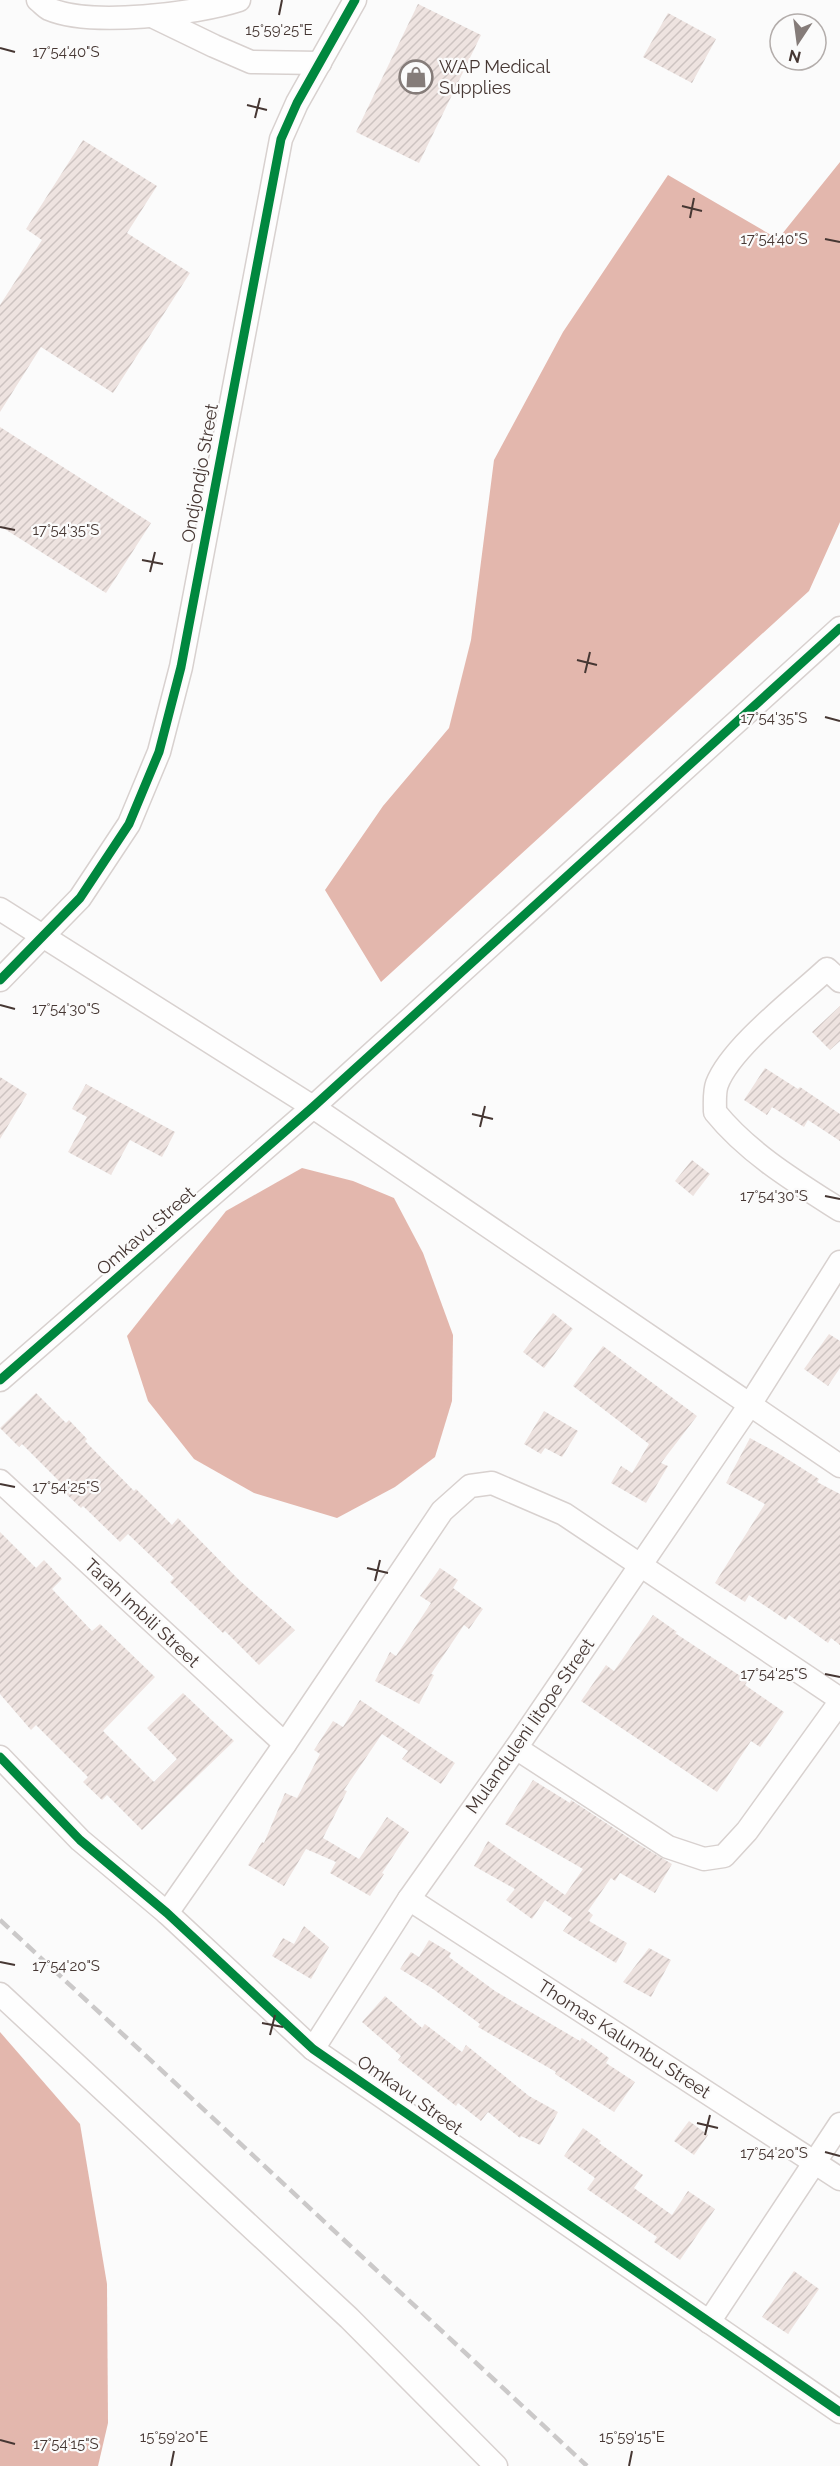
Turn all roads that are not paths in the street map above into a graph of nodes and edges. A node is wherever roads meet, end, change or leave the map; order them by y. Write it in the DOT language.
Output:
graph roads {
  1 [pos="38,0"];
  2 [pos="239,0"];
  3 [pos="355,0"];
  4 [pos="152,16"];
  5 [pos="320,63"];
  6 [pos="837,638"];
  7 [pos="0,909"];
  8 [pos="45,935"];
  9 [pos="836,969"];
  10 [pos="0,980"];
  11 [pos="313,1107"];
  12 [pos="840,1210"];
  13 [pos="840,1262"];
  14 [pos="0,1380"];
  15 [pos="749,1406"];
  16 [pos="840,1466"];
  17 [pos="0,1481"];
  18 [pos="641,1565"];
  19 [pos="840,1700"];
  20 [pos="285,1744"];
  21 [pos="516,1748"];
  22 [pos="0,1757"];
  23 [pos="409,1899"];
  24 [pos="167,1913"];
  25 [pos="0,1994"];
  26 [pos="314,2049"];
  27 [pos="840,2124"];
  28 [pos="814,2163"];
  29 [pos="840,2179"];
  30 [pos="709,2322"];
  31 [pos="840,2412"];
  32 [pos="496,2466"];
  1 -- 4 [label="street"];
  2 -- 4 [label="street"];
  3 -- 5 [label="street, Ondjondjo Street"];
  4 -- 5 [label="street"];
  5 -- 8 [label="street, Ondjondjo Street"];
  6 -- 11 [label="street, Omkavu Street"];
  7 -- 8 [label="street"];
  8 -- 10 [label="street, Ondjondjo Street"];
  8 -- 11 [label="street"];
  9 -- 12 [label="street"];
  11 -- 14 [label="street, Omkavu Street"];
  11 -- 15 [label="street"];
  13 -- 15 [label="street, Mulanduleni Iitope Street"];
  15 -- 16 [label="street"];
  15 -- 18 [label="street, Mulanduleni Iitope Street"];
  17 -- 20 [label="street, Tarah Imbili Street"];
  18 -- 19 [label="street"];
  18 -- 20 [label="street"];
  18 -- 21 [label="street, Mulanduleni Iitope Street"];
  19 -- 21 [label="street"];
  20 -- 24 [label="street"];
  21 -- 23 [label="street, Mulanduleni Iitope Street"];
  22 -- 24 [label="street, Omkavu Street"];
  23 -- 26 [label="street, Mulanduleni Iitope Street"];
  23 -- 28 [label="street, Thomas Kalumbu Street"];
  24 -- 26 [label="street, Omkavu Street"];
  25 -- 32 [label="street"];
  26 -- 30 [label="street, Omkavu Street"];
  27 -- 28 [label="street"];
  28 -- 29 [label="street, Thomas Kalumbu Street"];
  28 -- 30 [label="street"];
  30 -- 31 [label="street, Omkavu Street"];
}
